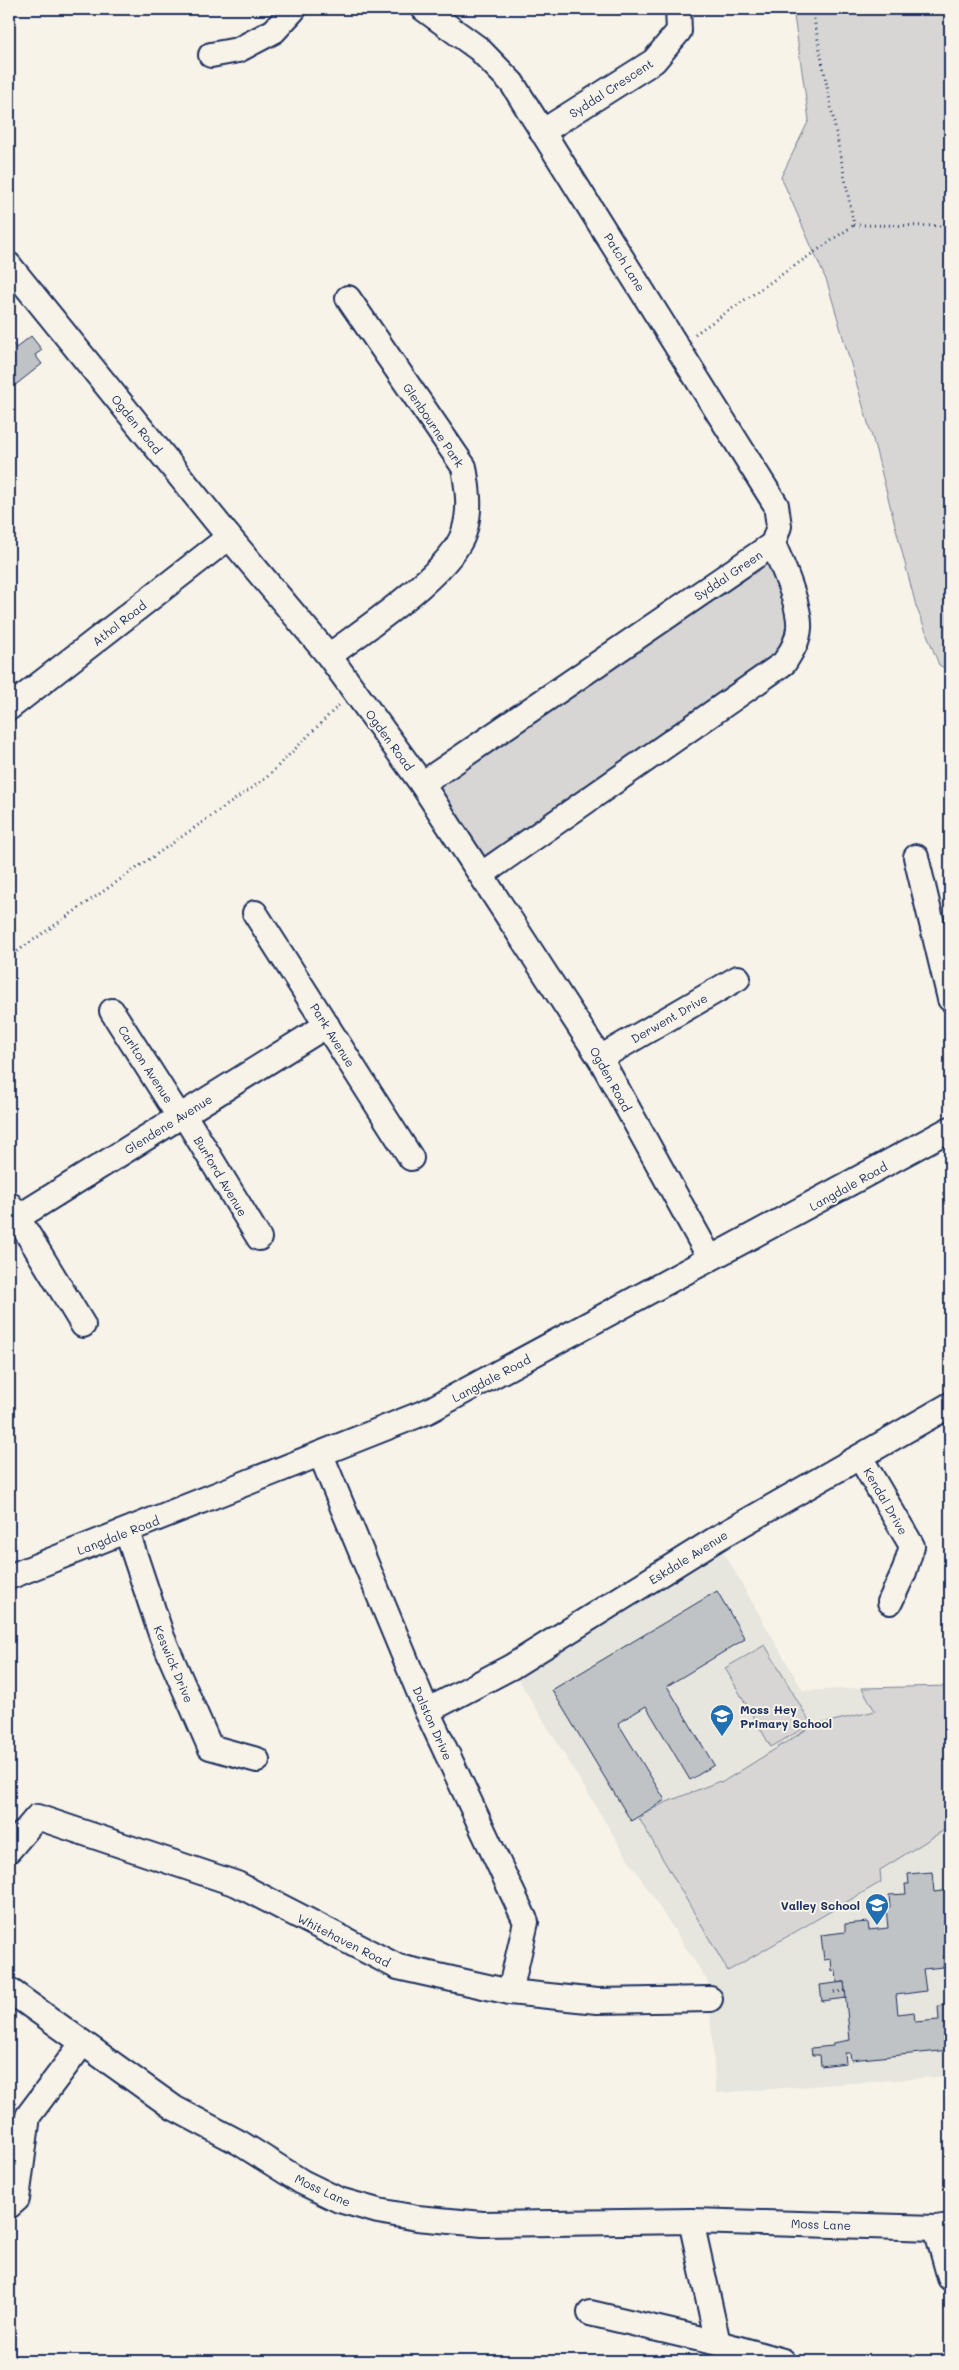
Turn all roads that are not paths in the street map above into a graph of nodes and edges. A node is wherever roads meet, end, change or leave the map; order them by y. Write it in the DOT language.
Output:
graph roads {
  1 [pos="294,9"];
  2 [pos="424,9"];
  3 [pos="678,9"];
  4 [pos="211,55"];
  5 [pos="542,132"];
  6 [pos="11,274"];
  7 [pos="348,298"];
  8 [pos="229,537"];
  9 [pos="773,544"];
  10 [pos="329,656"];
  11 [pos="9,708"];
  12 [pos="422,784"];
  13 [pos="916,856"];
  14 [pos="482,874"];
  15 [pos="255,913"];
  16 [pos="738,978"];
  17 [pos="950,999"];
  18 [pos="112,1011"];
  19 [pos="327,1025"];
  20 [pos="600,1058"];
  21 [pos="182,1116"];
  22 [pos="950,1129"];
  23 [pos="410,1158"];
  24 [pos="12,1214"];
  25 [pos="259,1238"];
  26 [pos="710,1258"];
  27 [pos="83,1325"];
  28 [pos="950,1405"];
  29 [pos="321,1455"];
  30 [pos="860,1457"];
  31 [pos="127,1532"];
  32 [pos="9,1577"];
  33 [pos="890,1602"];
  34 [pos="427,1712"];
  35 [pos="257,1760"];
  36 [pos="9,1850"];
  37 [pos="9,1990"];
  38 [pos="510,1992"];
  39 [pos="710,1999"];
  40 [pos="82,2044"];
  41 [pos="9,2206"];
  42 [pos="691,2221"];
  43 [pos="943,2227"];
  44 [pos="950,2278"];
  45 [pos="590,2313"];
  46 [pos="718,2343"];
  47 [pos="783,2361"];
  1 -- 4 [label="street"];
  2 -- 5 [label="street, Patch Lane"];
  3 -- 5 [label="street, Syddal Crescent"];
  5 -- 9 [label="street, Patch Lane"];
  6 -- 8 [label="street, Ogden Road"];
  7 -- 10 [label="street, Glenbourne Park"];
  8 -- 10 [label="street, Ogden Road"];
  8 -- 11 [label="street, Athol Road"];
  9 -- 12 [label="street, Syddal Green"];
  9 -- 14 [label="street, Syddal Green"];
  10 -- 12 [label="street, Ogden Road"];
  12 -- 14 [label="street, Ogden Road"];
  13 -- 17 [label="street"];
  14 -- 20 [label="street, Ogden Road"];
  15 -- 19 [label="street, Park Avenue"];
  16 -- 20 [label="street, Derwent Drive"];
  18 -- 21 [label="street, Carlton Avenue"];
  19 -- 21 [label="street, Glendene Avenue"];
  19 -- 23 [label="street, Park Avenue"];
  20 -- 26 [label="street, Ogden Road"];
  21 -- 24 [label="street, Glendene Avenue"];
  21 -- 25 [label="street, Burford Avenue"];
  22 -- 26 [label="street, Langdale Road"];
  24 -- 27 [label="street"];
  26 -- 29 [label="street, Langdale Road"];
  28 -- 30 [label="street, Eskdale Avenue"];
  29 -- 31 [label="street, Langdale Road"];
  29 -- 34 [label="street, Dalston Drive"];
  30 -- 33 [label="street, Kendal Drive"];
  30 -- 34 [label="street, Eskdale Avenue"];
  31 -- 32 [label="street, Langdale Road"];
  31 -- 35 [label="street, Keswick Drive"];
  34 -- 38 [label="street, Dalston Drive"];
  36 -- 38 [label="street, Whitehaven Road"];
  37 -- 40 [label="street, Moss Lane"];
  38 -- 39 [label="street, Whitehaven Road"];
  40 -- 41 [label="street"];
  40 -- 42 [label="street, Moss Lane"];
  42 -- 43 [label="street, Moss Lane"];
  42 -- 46 [label="street"];
  43 -- 44 [label="street"];
  45 -- 46 [label="street"];
  46 -- 47 [label="street"];
}
